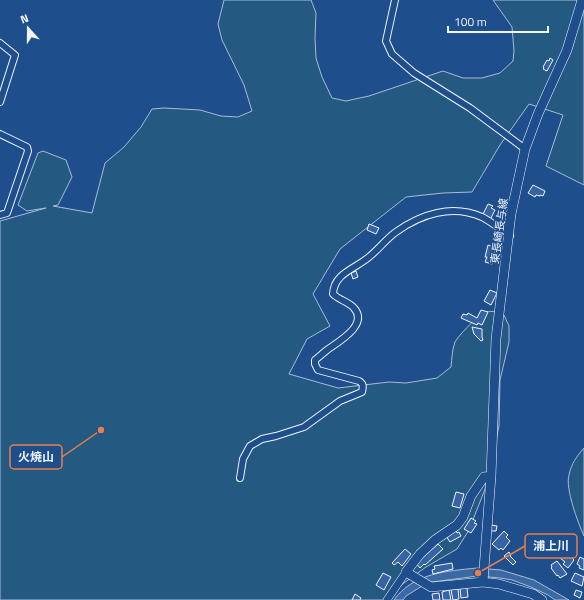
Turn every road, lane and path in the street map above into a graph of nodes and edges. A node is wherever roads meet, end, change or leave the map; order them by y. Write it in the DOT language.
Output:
graph roads {
  1 [pos="395,0"];
  2 [pos="582,0"];
  3 [pos="0,43"];
  4 [pos="0,102"];
  5 [pos="0,134"];
  6 [pos="525,149"];
  7 [pos="0,215"];
  8 [pos="510,236"];
  9 [pos="491,476"];
  10 [pos="240,478"];
  11 [pos="406,572"];
  12 [pos="483,582"];
  13 [pos="386,600"];
  14 [pos="542,600"];
  1 -- 6 [label="street"];
  2 -- 6 [label="main road, 東長崎長与線"];
  3 -- 4 [label="street"];
  5 -- 7 [label="street"];
  6 -- 8 [label="main road, 東長崎長与線"];
  8 -- 9 [label="main road, 東長崎長与線"];
  8 -- 10 [label="street"];
  9 -- 11 [label="main road"];
  9 -- 12 [label="main road, 東長崎長与線"];
  11 -- 12 [label="main road"];
  11 -- 13 [label="street"];
  12 -- 14 [label="main road"];
}
